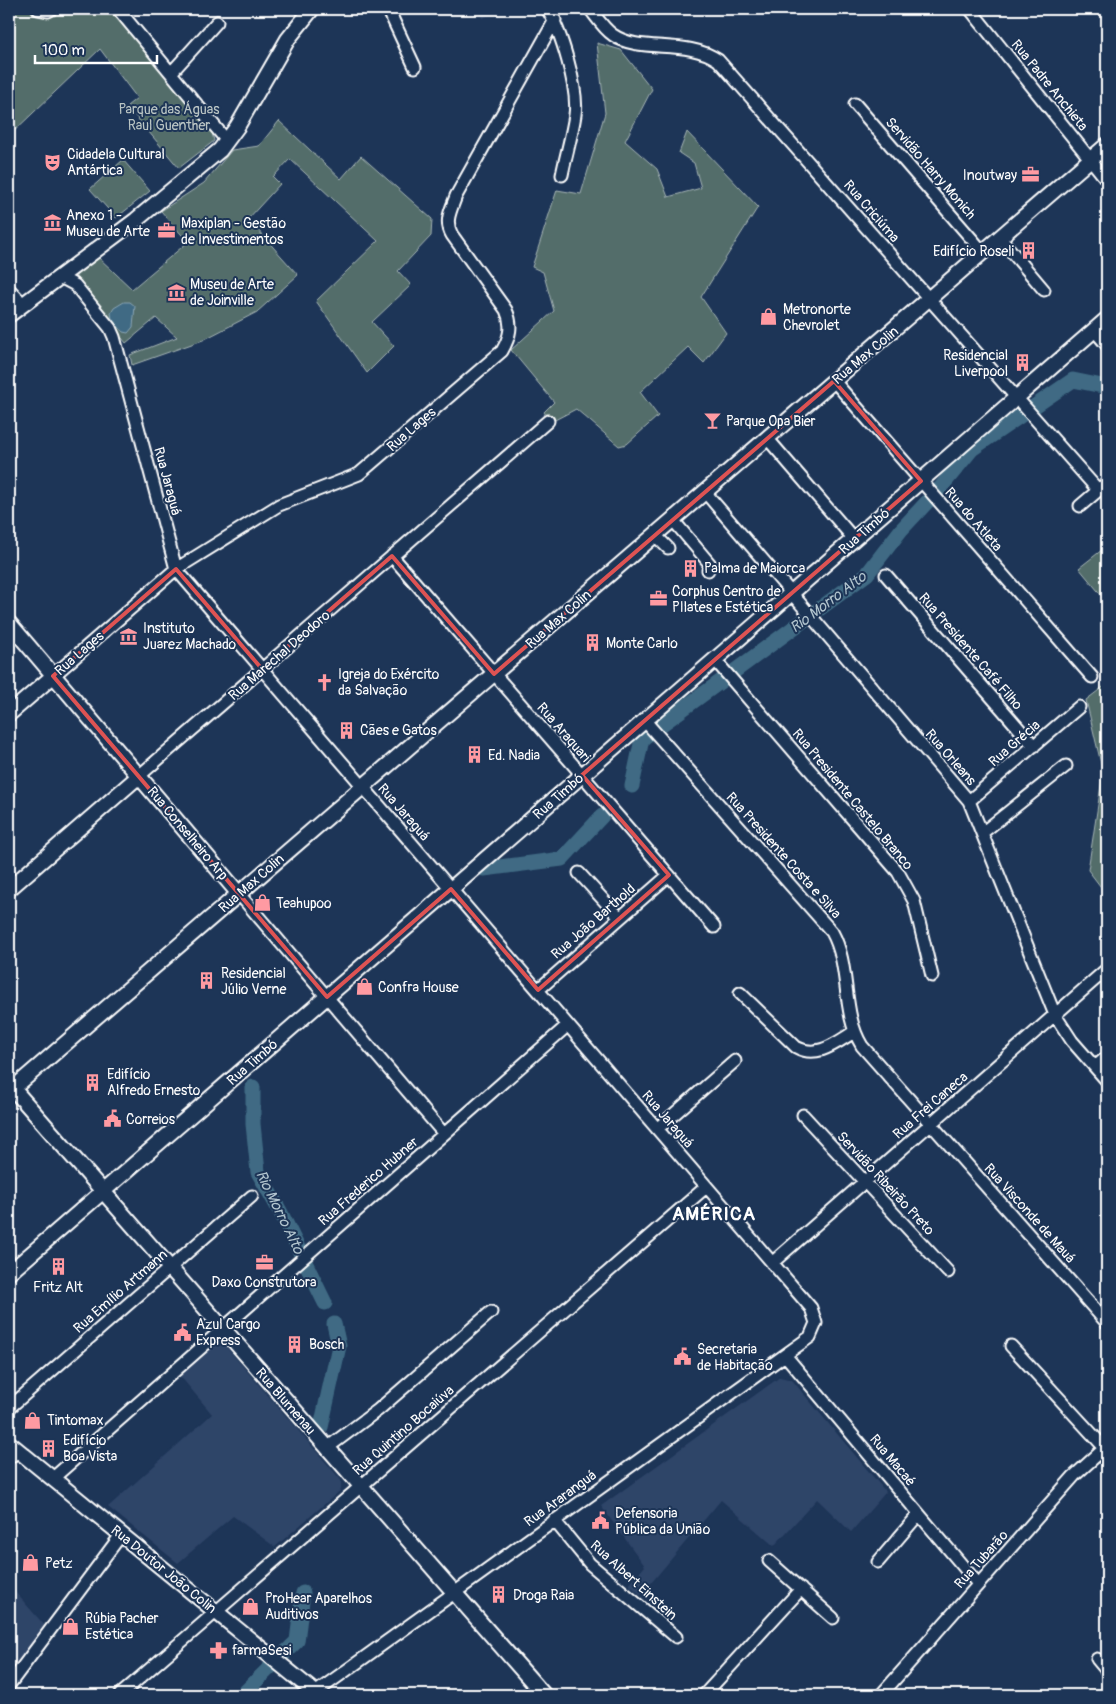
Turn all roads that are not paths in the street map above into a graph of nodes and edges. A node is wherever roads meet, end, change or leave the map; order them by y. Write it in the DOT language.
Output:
graph roads {
  1 [pos="38,9"];
  2 [pos="52,9"];
  3 [pos="118,9"];
  4 [pos="312,9"];
  5 [pos="388,9"];
  6 [pos="547,9"];
  7 [pos="590,9"];
  8 [pos="970,9"];
  9 [pos="555,20"];
  10 [pos="217,22"];
  11 [pos="415,67"];
  12 [pos="171,73"];
  13 [pos="855,104"];
  14 [pos="227,141"];
  15 [pos="1107,145"];
  16 [pos="1091,160"];
  17 [pos="562,175"];
  18 [pos="1107,180"];
  19 [pos="1000,238"];
  20 [pos="983,252"];
  21 [pos="60,277"];
  22 [pos="9,289"];
  23 [pos="1044,290"];
  24 [pos="929,299"];
  25 [pos="23,304"];
  26 [pos="9,315"];
  27 [pos="1107,319"];
  28 [pos="1094,330"];
  29 [pos="1107,345"];
  30 [pos="834,381"];
  31 [pos="1020,401"];
  32 [pos="548,421"];
  33 [pos="767,438"];
  34 [pos="923,483"];
  35 [pos="1103,487"];
  36 [pos="705,492"];
  37 [pos="1080,506"];
  38 [pos="673,520"];
  39 [pos="655,535"];
  40 [pos="854,539"];
  41 [pos="668,548"];
  42 [pos="392,556"];
  43 [pos="176,569"];
  44 [pos="708,570"];
  45 [pos="886,575"];
  46 [pos="791,594"];
  47 [pos="9,623"];
  48 [pos="718,664"];
  49 [pos="262,669"];
  50 [pos="494,674"];
  51 [pos="54,676"];
  52 [pos="1092,677"];
  53 [pos="1079,707"];
  54 [pos="9,714"];
  55 [pos="647,724"];
  56 [pos="1034,746"];
  57 [pos="1066,766"];
  58 [pos="582,775"];
  59 [pos="139,776"];
  60 [pos="363,787"];
  61 [pos="969,801"];
  62 [pos="982,833"];
  63 [pos="579,873"];
  64 [pos="668,875"];
  65 [pos="9,889"];
  66 [pos="451,889"];
  67 [pos="239,894"];
  68 [pos="620,918"];
  69 [pos="714,928"];
  70 [pos="1107,969"];
  71 [pos="932,976"];
  72 [pos="538,990"];
  73 [pos="740,993"];
  74 [pos="327,996"];
  75 [pos="1055,1015"];
  76 [pos="568,1025"];
  77 [pos="854,1032"];
  78 [pos="1107,1057"];
  79 [pos="735,1061"];
  80 [pos="1102,1071"];
  81 [pos="10,1088"];
  82 [pos="803,1116"];
  83 [pos="930,1124"];
  84 [pos="657,1129"];
  85 [pos="444,1134"];
  86 [pos="864,1182"];
  87 [pos="706,1187"];
  88 [pos="103,1191"];
  89 [pos="252,1196"];
  90 [pos="772,1263"];
  91 [pos="170,1268"];
  92 [pos="948,1272"];
  93 [pos="9,1273"];
  94 [pos="491,1312"];
  95 [pos="816,1323"];
  96 [pos="1107,1323"];
  97 [pos="223,1328"];
  98 [pos="1011,1346"];
  99 [pos="785,1355"];
  100 [pos="9,1408"];
  101 [pos="1106,1446"];
  102 [pos="327,1448"];
  103 [pos="12,1451"];
  104 [pos="52,1479"];
  105 [pos="361,1486"];
  106 [pos="919,1514"];
  107 [pos="554,1520"];
  108 [pos="121,1535"];
  109 [pos="770,1561"];
  110 [pos="878,1562"];
  111 [pos="978,1584"];
  112 [pos="801,1589"];
  113 [pos="454,1592"];
  114 [pos="216,1612"];
  115 [pos="833,1618"];
  116 [pos="676,1637"];
  117 [pos="1097,1659"];
  118 [pos="1107,1670"];
  119 [pos="9,1685"];
  120 [pos="316,1694"];
  121 [pos="120,1695"];
  122 [pos="544,1695"];
  123 [pos="704,1695"];
  124 [pos="880,1695"];
  1 -- 2 [label="street"];
  3 -- 12 [label="street"];
  4 -- 14 [label="main road"];
  5 -- 11 [label="street"];
  6 -- 9 [label="street"];
  7 -- 24 [label="street, Rua Criciúma"];
  8 -- 16 [label="street, Rua Padre Anchieta"];
  9 -- 17 [label="street"];
  9 -- 43 [label="street, Rua Lages"];
  10 -- 12 [label="street"];
  12 -- 14 [label="street"];
  13 -- 20 [label="street, Servidão Harry Monich"];
  14 -- 21 [label="main road"];
  15 -- 16 [label="main road, Rua Max Colin"];
  16 -- 18 [label="street, Rua Padre Anchieta"];
  16 -- 19 [label="main road, Rua Max Colin"];
  19 -- 20 [label="main road, Rua Max Colin"];
  19 -- 23 [label="street"];
  20 -- 24 [label="main road, Rua Max Colin"];
  21 -- 25 [label="main road"];
  21 -- 43 [label="street, Rua Jaraguá"];
  22 -- 25 [label="street"];
  24 -- 30 [label="main road, Rua Max Colin"];
  24 -- 31 [label="street, Rua Criciúma"];
  25 -- 26 [label="main road"];
  27 -- 28 [label="main road, Rua Timbó"];
  28 -- 29 [label="street"];
  28 -- 31 [label="main road, Rua Timbó"];
  30 -- 33 [label="main road, Rua Max Colin"];
  30 -- 34 [label="street, Rua do Atleta"];
  31 -- 34 [label="main road, Rua Timbó"];
  31 -- 35 [label="street, Rua Criciúma"];
  32 -- 42 [label="street, Rua Marechal Deodoro"];
  33 -- 36 [label="main road, Rua Max Colin"];
  33 -- 40 [label="street"];
  34 -- 40 [label="main road, Rua Timbó"];
  34 -- 52 [label="street, Rua do Atleta"];
  35 -- 37 [label="street"];
  36 -- 38 [label="main road, Rua Max Colin"];
  36 -- 46 [label="street, Rua Orleans"];
  38 -- 39 [label="main road, Rua Max Colin"];
  38 -- 44 [label="street"];
  39 -- 41 [label="street"];
  39 -- 50 [label="main road, Rua Max Colin"];
  40 -- 46 [label="main road, Rua Timbó"];
  42 -- 49 [label="street, Rua Marechal Deodoro"];
  42 -- 50 [label="street, Rua Araquari"];
  43 -- 49 [label="street, Rua Jaraguá"];
  43 -- 51 [label="street, Rua Lages"];
  45 -- 56 [label="street, Rua Presidente Café Filho"];
  46 -- 48 [label="main road, Rua Timbó"];
  46 -- 61 [label="street, Rua Orleans"];
  47 -- 51 [label="main road, Rua Conselheiro Arp"];
  48 -- 55 [label="main road, Rua Timbó"];
  48 -- 71 [label="street, Rua Presidente Castelo Branco"];
  49 -- 59 [label="street, Rua Marechal Deodoro"];
  49 -- 60 [label="street, Rua Jaraguá"];
  50 -- 58 [label="street, Rua Araquari"];
  50 -- 60 [label="main road, Rua Max Colin"];
  51 -- 54 [label="main road, Rua Lages"];
  51 -- 59 [label="main road, Rua Conselheiro Arp"];
  53 -- 56 [label="street, Rua Grécia"];
  55 -- 58 [label="main road, Rua Timbó"];
  55 -- 77 [label="street, Rua Presidente Costa e Silva"];
  56 -- 61 [label="street, Rua Grécia"];
  57 -- 62 [label="street"];
  58 -- 64 [label="street, Rua Araquari"];
  58 -- 66 [label="main road, Rua Timbó"];
  59 -- 65 [label="main road, Rua Marechal Deodoro"];
  59 -- 67 [label="main road, Rua Conselheiro Arp"];
  60 -- 66 [label="street, Rua Jaraguá"];
  60 -- 67 [label="main road, Rua Max Colin"];
  61 -- 62 [label="street, Rua Orleans"];
  62 -- 75 [label="street, Rua Orleans"];
  63 -- 68 [label="street"];
  64 -- 68 [label="street, Rua João Barthold"];
  64 -- 69 [label="street, Rua Araquari"];
  66 -- 72 [label="street, Rua Jaraguá"];
  66 -- 74 [label="main road, Rua Timbó"];
  67 -- 74 [label="street, Rua Conselheiro Arp"];
  67 -- 81 [label="main road, Rua Max Colin"];
  68 -- 72 [label="street, Rua João Barthold"];
  70 -- 75 [label="street, Rua Frei Caneca"];
  72 -- 76 [label="street, Rua Jaraguá"];
  73 -- 77 [label="street"];
  74 -- 85 [label="street, Rua Conselheiro Arp"];
  74 -- 88 [label="main road, Rua Timbó"];
  75 -- 80 [label="street, Rua Orleans"];
  75 -- 83 [label="street, Rua Frei Caneca"];
  76 -- 84 [label="street, Rua Jaraguá"];
  76 -- 85 [label="street, Rua Frederico Hubner"];
  77 -- 83 [label="street, Rua Presidente Costa e Silva"];
  78 -- 80 [label="street"];
  79 -- 84 [label="street"];
  81 -- 88 [label="main road, Rua Blumenau"];
  82 -- 86 [label="street, Servidão Ribeirão Preto"];
  83 -- 86 [label="street, Rua Frei Caneca"];
  83 -- 96 [label="street, Rua Visconde de Mauá"];
  84 -- 87 [label="street, Rua Jaraguá"];
  85 -- 97 [label="street, Rua Frederico Hubner"];
  86 -- 90 [label="street, Rua Frei Caneca"];
  86 -- 92 [label="street, Servidão Ribeirão Preto"];
  87 -- 90 [label="street, Rua Jaraguá"];
  87 -- 105 [label="street, Rua Quintino Bocaiúva"];
  88 -- 91 [label="main road, Rua Blumenau"];
  88 -- 93 [label="main road, Rua Timbó"];
  89 -- 91 [label="street, Rua Emílio Artmann"];
  90 -- 95 [label="street, Rua Jaraguá"];
  91 -- 97 [label="main road, Rua Blumenau"];
  91 -- 100 [label="street, Rua Emílio Artmann"];
  94 -- 102 [label="street"];
  95 -- 99 [label="street, Rua Araranguá"];
  97 -- 102 [label="main road, Rua Blumenau"];
  97 -- 104 [label="street, Rua Frederico Hubner"];
  98 -- 101 [label="street"];
  99 -- 106 [label="street, Rua Macaé"];
  99 -- 107 [label="street, Rua Araranguá"];
  101 -- 111 [label="street, Rua Tubarão"];
  102 -- 105 [label="main road, Rua Blumenau"];
  103 -- 104 [label="main road, Rua Doutor João Colin"];
  104 -- 108 [label="main road, Rua Doutor João Colin"];
  105 -- 113 [label="main road, Rua Blumenau"];
  105 -- 114 [label="street, Rua Quintino Bocaiúva"];
  106 -- 110 [label="street"];
  106 -- 111 [label="street, Rua Macaé"];
  107 -- 113 [label="street, Rua Araranguá"];
  107 -- 116 [label="street, Rua Albert Einstein"];
  108 -- 114 [label="main road, Rua Doutor João Colin"];
  108 -- 119 [label="street"];
  109 -- 112 [label="street"];
  111 -- 124 [label="street, Rua Tubarão"];
  112 -- 115 [label="street"];
  112 -- 123 [label="street"];
  113 -- 120 [label="street, Rua Araranguá"];
  113 -- 122 [label="main road, Rua Blumenau"];
  114 -- 120 [label="main road, Rua Doutor João Colin"];
  114 -- 121 [label="street, Rua Quintino Bocaiúva"];
  117 -- 118 [label="street"];
}
